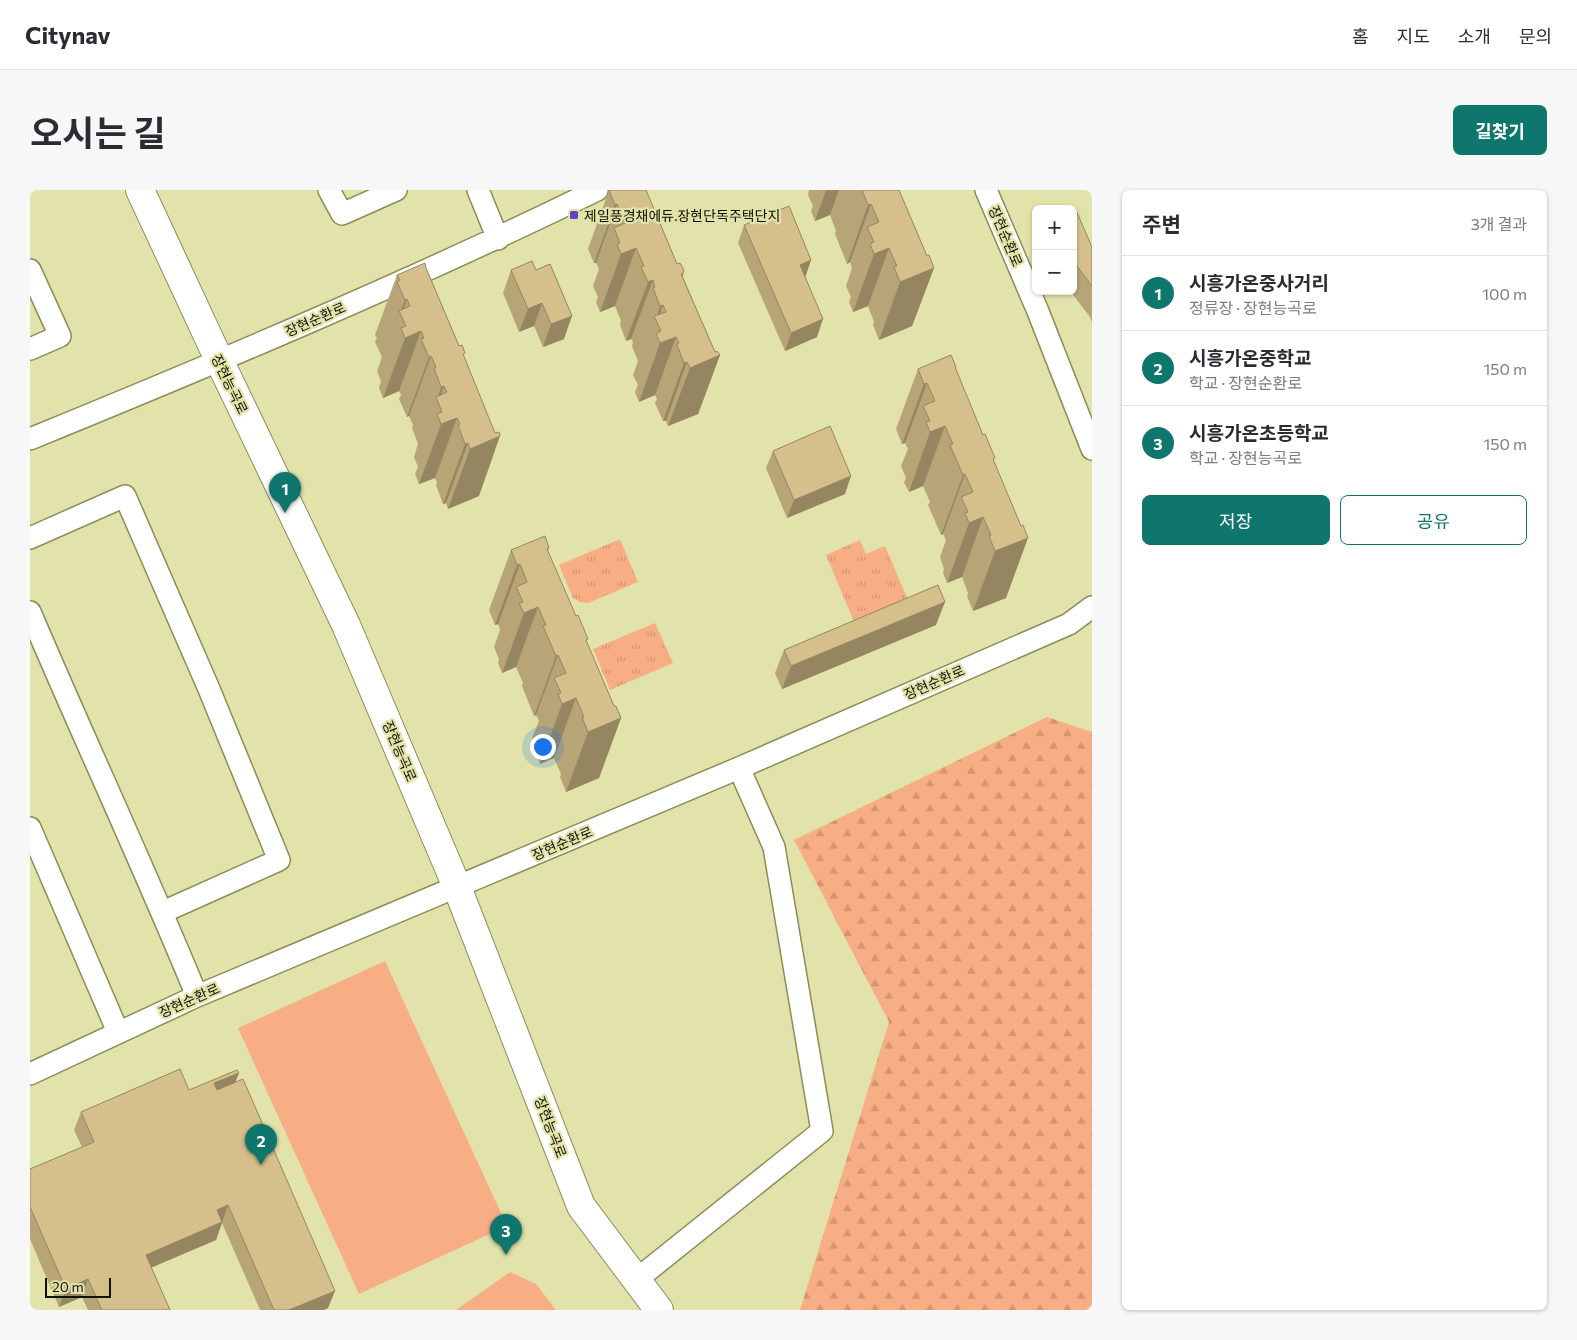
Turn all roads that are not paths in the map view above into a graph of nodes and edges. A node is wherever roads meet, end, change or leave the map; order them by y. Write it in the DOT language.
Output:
graph roads {
  1 [pos="140,190"];
  2 [pos="329,190"];
  3 [pos="396,190"];
  4 [pos="478,190"];
  5 [pos="596,190"];
  6 [pos="986,190"];
  7 [pos="498,239"];
  8 [pos="30,270"];
  9 [pos="30,349"];
  10 [pos="220,362"];
  11 [pos="30,439"];
  12 [pos="1092,449"];
  13 [pos="30,538"];
  14 [pos="1092,607"];
  15 [pos="30,612"];
  16 [pos="739,768"];
  17 [pos="30,828"];
  18 [pos="458,888"];
  19 [pos="162,912"];
  20 [pos="197,996"];
  21 [pos="118,1032"];
  22 [pos="30,1074"];
  23 [pos="636,1280"];
  24 [pos="659,1310"];
  1 -- 10 [label="main road, 장현능곡로"];
  2 -- 3 [label="street"];
  4 -- 7 [label="street"];
  5 -- 7 [label="street, 장현순환로"];
  6 -- 12 [label="street, 장현순환로"];
  7 -- 10 [label="street, 장현순환로"];
  8 -- 9 [label="street"];
  10 -- 11 [label="street, 장현순환로"];
  10 -- 18 [label="main road, 장현능곡로"];
  13 -- 19 [label="street"];
  14 -- 16 [label="street, 장현순환로"];
  15 -- 19 [label="street"];
  16 -- 18 [label="street, 장현순환로"];
  16 -- 23 [label="street"];
  17 -- 21 [label="street"];
  18 -- 20 [label="street, 장현순환로"];
  18 -- 23 [label="main road, 장현능곡로"];
  19 -- 20 [label="street"];
  20 -- 21 [label="street, 장현순환로"];
  21 -- 22 [label="street, 장현순환로"];
  23 -- 24 [label="main road, 장현능곡로"];
}
